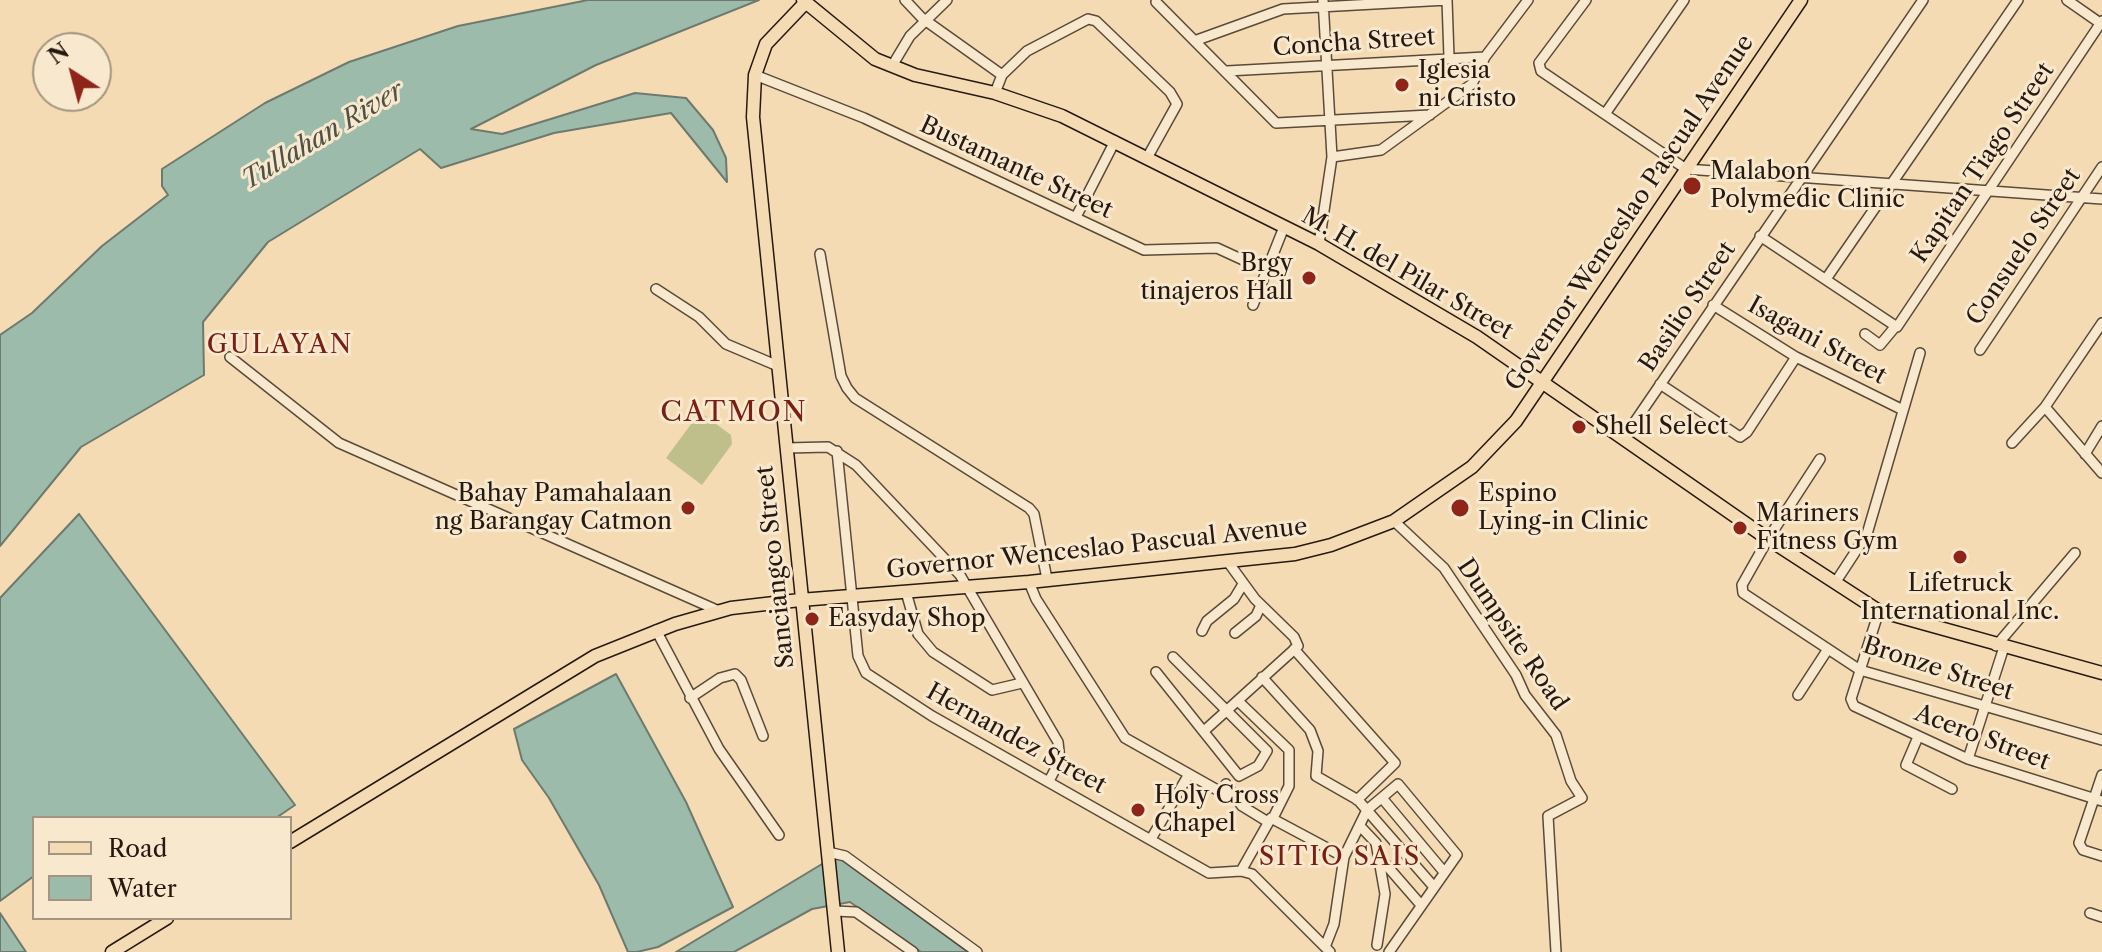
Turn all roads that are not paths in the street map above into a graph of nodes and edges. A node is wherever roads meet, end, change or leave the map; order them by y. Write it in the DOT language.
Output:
graph roads {
  1 [pos="905,0"];
  2 [pos="947,0"];
  3 [pos="1447,0"];
  4 [pos="1528,0"];
  5 [pos="1586,0"];
  6 [pos="1684,0"];
  7 [pos="1801,0"];
  8 [pos="1923,0"];
  9 [pos="2018,0"];
  10 [pos="2067,0"];
  11 [pos="805,1"];
  12 [pos="1156,2"];
  13 [pos="1283,4"];
  14 [pos="1324,4"];
  15 [pos="925,20"];
  16 [pos="2101,22"];
  17 [pos="1197,40"];
  18 [pos="1449,57"];
  19 [pos="1485,57"];
  20 [pos="1327,64"];
  21 [pos="892,66"];
  22 [pos="1227,71"];
  23 [pos="755,75"];
  24 [pos="1002,75"];
  25 [pos="995,93"];
  26 [pos="1605,114"];
  27 [pos="1430,115"];
  28 [pos="1331,121"];
  29 [pos="1115,141"];
  30 [pos="1332,157"];
  31 [pos="1147,158"];
  32 [pos="2102,167"];
  33 [pos="1686,169"];
  34 [pos="1799,179"];
  35 [pos="1894,186"];
  36 [pos="1987,192"];
  37 [pos="2080,197"];
  38 [pos="2102,199"];
  39 [pos="1076,217"];
  40 [pos="1284,227"];
  41 [pos="1760,236"];
  42 [pos="1319,244"];
  43 [pos="820,254"];
  44 [pos="1265,270"];
  45 [pos="1826,279"];
  46 [pos="656,289"];
  47 [pos="1253,305"];
  48 [pos="1713,305"];
  49 [pos="2102,323"];
  50 [pos="1896,327"];
  51 [pos="1865,334"];
  52 [pos="1980,350"];
  53 [pos="1920,353"];
  54 [pos="230,357"];
  55 [pos="1796,357"];
  56 [pos="778,366"];
  57 [pos="1542,383"];
  58 [pos="1660,384"];
  59 [pos="2045,407"];
  60 [pos="1903,410"];
  61 [pos="2102,426"];
  62 [pos="1623,439"];
  63 [pos="2012,443"];
  64 [pos="786,448"];
  65 [pos="837,451"];
  66 [pos="2085,454"];
  67 [pos="1820,459"];
  68 [pos="2102,473"];
  69 [pos="1394,521"];
  70 [pos="1768,539"];
  71 [pos="2075,553"];
  72 [pos="1228,562"];
  73 [pos="1047,579"];
  74 [pos="1029,582"];
  75 [pos="1835,583"];
  76 [pos="1243,584"];
  77 [pos="967,586"];
  78 [pos="906,592"];
  79 [pos="850,595"];
  80 [pos="800,600"];
  81 [pos="1261,605"];
  82 [pos="719,611"];
  83 [pos="1879,611"];
  84 [pos="656,630"];
  85 [pos="1202,631"];
  86 [pos="1235,633"];
  87 [pos="2000,646"];
  88 [pos="1294,649"];
  89 [pos="1828,649"];
  90 [pos="1173,657"];
  91 [pos="1860,670"];
  92 [pos="1156,672"];
  93 [pos="2102,673"];
  94 [pos="1262,677"];
  95 [pos="1022,683"];
  96 [pos="1798,695"];
  97 [pos="690,698"];
  98 [pos="1238,701"];
  99 [pos="1986,706"];
  100 [pos="1226,712"];
  101 [pos="1204,731"];
  102 [pos="763,736"];
  103 [pos="1918,737"];
  104 [pos="2102,740"];
  105 [pos="1968,759"];
  106 [pos="1189,774"];
  107 [pos="2102,775"];
  108 [pos="1049,781"];
  109 [pos="1226,784"];
  110 [pos="1952,789"];
  111 [pos="1228,796"];
  112 [pos="1382,798"];
  113 [pos="1357,800"];
  114 [pos="2098,800"];
  115 [pos="1367,810"];
  116 [pos="1270,820"];
  117 [pos="1360,826"];
  118 [pos="779,835"];
  119 [pos="1151,839"];
  120 [pos="292,841"];
  121 [pos="1378,856"];
  122 [pos="2102,856"];
  123 [pos="829,857"];
  124 [pos="1344,857"];
  125 [pos="1241,871"];
  126 [pos="1444,872"];
  127 [pos="1434,887"];
  128 [pos="1421,905"];
  129 [pos="834,908"];
  130 [pos="2090,913"];
  131 [pos="2102,917"];
  132 [pos="164,920"];
  133 [pos="1377,945"];
  134 [pos="1328,949"];
  135 [pos="112,952"];
  136 [pos="838,952"];
  137 [pos="913,952"];
  138 [pos="977,952"];
  139 [pos="1389,952"];
  140 [pos="1556,952"];
  1 -- 15 [label="street"];
  2 -- 15 [label="street"];
  3 -- 14 [label="street"];
  3 -- 18 [label="street"];
  4 -- 19 [label="street"];
  5 -- 26 [label="street"];
  6 -- 26 [label="street"];
  7 -- 33 [label="main road, Governor Wenceslao Pascual Avenue"];
  8 -- 34 [label="street, Basilio Street"];
  9 -- 35 [label="street"];
  10 -- 16 [label="street"];
  11 -- 21 [label="main road, M. H. del Pilar Street"];
  11 -- 23 [label="main road, Sanciangco Street"];
  12 -- 17 [label="street"];
  13 -- 14 [label="street"];
  13 -- 17 [label="street"];
  14 -- 20 [label="street"];
  15 -- 21 [label="street"];
  15 -- 24 [label="street"];
  16 -- 36 [label="street, Kapitan Tiago Street"];
  17 -- 22 [label="street"];
  18 -- 19 [label="street, Concha Street"];
  18 -- 20 [label="street, Concha Street"];
  19 -- 27 [label="street"];
  20 -- 22 [label="street, Concha Street"];
  20 -- 28 [label="street"];
  21 -- 25 [label="main road, M. H. del Pilar Street"];
  22 -- 28 [label="street"];
  23 -- 39 [label="street, Bustamante Street"];
  23 -- 56 [label="main road, Sanciangco Street"];
  24 -- 25 [label="street"];
  24 -- 31 [label="street"];
  25 -- 29 [label="main road, M. H. del Pilar Street"];
  26 -- 33 [label="street"];
  27 -- 28 [label="street"];
  27 -- 30 [label="street"];
  28 -- 30 [label="street"];
  29 -- 31 [label="main road, M. H. del Pilar Street"];
  29 -- 39 [label="street"];
  30 -- 42 [label="street"];
  31 -- 40 [label="main road, M. H. del Pilar Street"];
  32 -- 37 [label="street, Consuelo Street"];
  33 -- 34 [label="street"];
  33 -- 57 [label="main road, Governor Wenceslao Pascual Avenue"];
  34 -- 35 [label="street"];
  34 -- 41 [label="street, Basilio Street"];
  35 -- 36 [label="street"];
  35 -- 45 [label="street"];
  36 -- 37 [label="street"];
  36 -- 50 [label="street, Kapitan Tiago Street"];
  37 -- 38 [label="street"];
  37 -- 52 [label="street, Consuelo Street"];
  39 -- 44 [label="street, Bustamante Street"];
  40 -- 42 [label="main road, M. H. del Pilar Street"];
  40 -- 44 [label="street"];
  41 -- 45 [label="street"];
  41 -- 48 [label="street, Basilio Street"];
  42 -- 57 [label="main road, M. H. del Pilar Street"];
  43 -- 73 [label="street"];
  44 -- 47 [label="street"];
  45 -- 50 [label="street"];
  46 -- 56 [label="street"];
  48 -- 55 [label="street, Isagani Street"];
  48 -- 58 [label="street, Basilio Street"];
  49 -- 59 [label="street"];
  50 -- 51 [label="street"];
  53 -- 60 [label="street"];
  54 -- 82 [label="street"];
  55 -- 58 [label="street"];
  55 -- 60 [label="street, Isagani Street"];
  56 -- 64 [label="main road, Sanciangco Street"];
  57 -- 62 [label="main road, M. H. del Pilar Street"];
  57 -- 69 [label="main road, Governor Wenceslao Pascual Avenue"];
  58 -- 62 [label="street, Basilio Street"];
  59 -- 63 [label="street"];
  59 -- 66 [label="street"];
  60 -- 75 [label="street"];
  61 -- 66 [label="street"];
  62 -- 70 [label="main road, M. H. del Pilar Street"];
  64 -- 65 [label="street"];
  64 -- 80 [label="main road, Sanciangco Street"];
  65 -- 77 [label="street"];
  65 -- 79 [label="street, Hernandez Street"];
  66 -- 68 [label="street"];
  67 -- 70 [label="street"];
  69 -- 72 [label="main road, Governor Wenceslao Pascual Avenue"];
  69 -- 140 [label="street, Dumpsite Road"];
  70 -- 75 [label="main road, M. H. del Pilar Street"];
  70 -- 89 [label="street, Bronze Street"];
  71 -- 87 [label="street"];
  72 -- 73 [label="main road, Governor Wenceslao Pascual Avenue"];
  72 -- 76 [label="street"];
  73 -- 74 [label="main road, Governor Wenceslao Pascual Avenue"];
  74 -- 77 [label="main road, Governor Wenceslao Pascual Avenue"];
  74 -- 106 [label="street"];
  75 -- 83 [label="main road, M. H. del Pilar Street"];
  76 -- 81 [label="street"];
  76 -- 85 [label="street"];
  77 -- 78 [label="main road, Governor Wenceslao Pascual Avenue"];
  77 -- 95 [label="street"];
  78 -- 79 [label="main road, Governor Wenceslao Pascual Avenue"];
  78 -- 95 [label="street"];
  79 -- 80 [label="main road, Governor Wenceslao Pascual Avenue"];
  79 -- 108 [label="street, Hernandez Street"];
  80 -- 82 [label="main road, Governor Wenceslao Pascual Avenue"];
  80 -- 123 [label="main road, Sanciangco Street"];
  81 -- 86 [label="street"];
  81 -- 88 [label="street"];
  82 -- 84 [label="main road, Governor Wenceslao Pascual Avenue"];
  83 -- 87 [label="main road, M. H. del Pilar Street"];
  83 -- 91 [label="street"];
  84 -- 97 [label="street"];
  84 -- 120 [label="main road, Governor Wenceslao Pascual Avenue"];
  87 -- 93 [label="main road, M. H. del Pilar Street"];
  87 -- 99 [label="street"];
  88 -- 94 [label="street"];
  88 -- 113 [label="street"];
  89 -- 91 [label="street, Bronze Street"];
  89 -- 96 [label="street"];
  90 -- 100 [label="street"];
  91 -- 99 [label="street, Bronze Street"];
  91 -- 103 [label="street, Acero Street"];
  92 -- 101 [label="street"];
  94 -- 98 [label="street"];
  94 -- 113 [label="street"];
  95 -- 108 [label="street"];
  97 -- 102 [label="street"];
  97 -- 118 [label="street"];
  98 -- 100 [label="street"];
  98 -- 116 [label="street"];
  99 -- 104 [label="street, Bronze Street"];
  99 -- 105 [label="street"];
  100 -- 101 [label="street"];
  100 -- 101 [label="street"];
  103 -- 105 [label="street, Acero Street"];
  103 -- 110 [label="street"];
  105 -- 114 [label="street, Acero Street"];
  106 -- 111 [label="street"];
  106 -- 119 [label="street"];
  107 -- 114 [label="street"];
  108 -- 119 [label="street, Hernandez Street"];
  109 -- 116 [label="street"];
  112 -- 115 [label="street"];
  112 -- 126 [label="street"];
  112 -- 126 [label="street"];
  113 -- 115 [label="street"];
  114 -- 122 [label="street"];
  115 -- 117 [label="street"];
  115 -- 127 [label="street"];
  116 -- 124 [label="street"];
  116 -- 125 [label="street"];
  117 -- 121 [label="street"];
  117 -- 124 [label="street"];
  119 -- 125 [label="street, Hernandez Street"];
  121 -- 128 [label="street"];
  121 -- 133 [label="street"];
  123 -- 129 [label="main road, Sanciangco Street"];
  123 -- 138 [label="street"];
  124 -- 134 [label="street"];
  125 -- 134 [label="street"];
  126 -- 127 [label="street"];
  127 -- 128 [label="street"];
  128 -- 139 [label="street"];
  129 -- 136 [label="main road, Sanciangco Street"];
  129 -- 137 [label="street"];
  130 -- 131 [label="street"];
  132 -- 135 [label="main road"];
}
